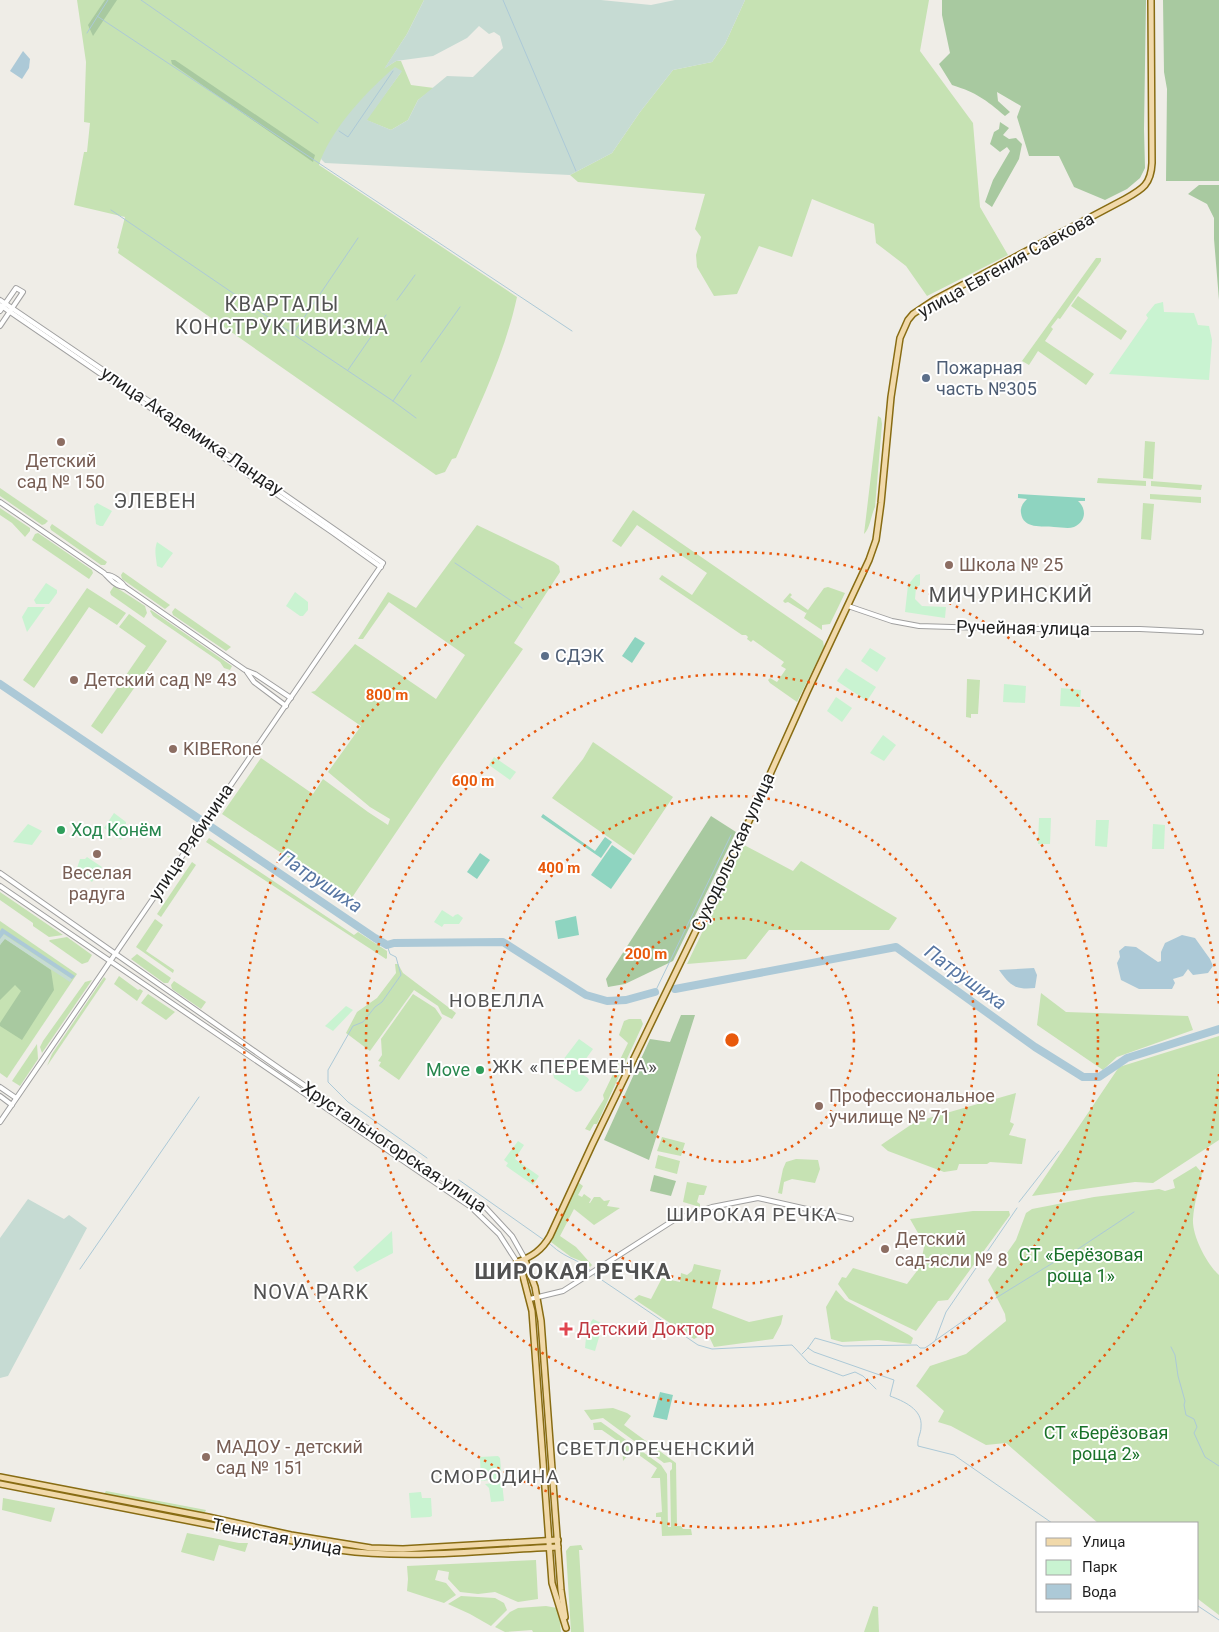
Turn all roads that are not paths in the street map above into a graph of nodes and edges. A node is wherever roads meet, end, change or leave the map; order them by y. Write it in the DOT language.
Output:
graph roads {
  1 [pos="1151,0"];
  2 [pos="0,300"];
  3 [pos="2,307"];
  4 [pos="11,310"];
  5 [pos="0,326"];
  6 [pos="0,502"];
  7 [pos="382,565"];
  8 [pos="848,606"];
  9 [pos="1201,632"];
  10 [pos="246,670"];
  11 [pos="291,698"];
  12 [pos="286,706"];
  13 [pos="0,873"];
  14 [pos="0,886"];
  15 [pos="115,953"];
  16 [pos="110,961"];
  17 [pos="302,1084"];
  18 [pos="0,1087"];
  19 [pos="298,1089"];
  20 [pos="0,1096"];
  21 [pos="16,1098"];
  22 [pos="12,1105"];
  23 [pos="333,1105"];
  24 [pos="329,1111"];
  25 [pos="0,1122"];
  26 [pos="851,1219"];
  27 [pos="525,1260"];
  28 [pos="517,1262"];
  29 [pos="537,1298"];
  30 [pos="530,1299"];
  31 [pos="0,1477"];
  32 [pos="0,1484"];
  33 [pos="558,1540"];
  34 [pos="550,1541"];
  35 [pos="550,1547"];
  36 [pos="558,1547"];
  37 [pos="566,1630"];
  1 -- 8 [label="main road, улица Евгения Савкова"];
  2 -- 3 [label="street, улица Академика Ландау"];
  3 -- 4 [label="street, улица Академика Ландау"];
  3 -- 4 [label="street"];
  4 -- 5 [label="street"];
  4 -- 7 [label="street, улица Академика Ландау"];
  6 -- 10 [label="street"];
  7 -- 11 [label="street, улица Рябинина"];
  8 -- 9 [label="street, Ручейная улица"];
  8 -- 27 [label="main road, Суходольская улица"];
  10 -- 11 [label="street"];
  10 -- 12 [label="street"];
  11 -- 12 [label="street, улица Рябинина"];
  12 -- 15 [label="street, улица Рябинина"];
  13 -- 15 [label="street, Хрустальногорская улица"];
  14 -- 16 [label="street, Хрустальногорская улица"];
  15 -- 16 [label="street, улица Рябинина"];
  15 -- 17 [label="street, Хрустальногорская улица"];
  16 -- 19 [label="street, Хрустальногорская улица"];
  16 -- 21 [label="street, улица Рябинина"];
  17 -- 19 [label="street"];
  17 -- 23 [label="street, Хрустальногорская улица"];
  18 -- 21 [label="street"];
  19 -- 24 [label="street, Хрустальногорская улица"];
  20 -- 22 [label="street"];
  21 -- 22 [label="street, улица Рябинина"];
  22 -- 25 [label="street, улица Рябинина"];
  23 -- 24 [label="street"];
  23 -- 27 [label="street, Хрустальногорская улица"];
  24 -- 28 [label="street, Хрустальногорская улица"];
  26 -- 29 [label="street"];
  27 -- 28 [label="main road, Суходольская улица"];
  27 -- 29 [label="main road, Хрустальногорская улица"];
  28 -- 30 [label="main road"];
  29 -- 30 [label="street"];
  29 -- 33 [label="main road, Хрустальногорская улица"];
  30 -- 34 [label="main road"];
  31 -- 34 [label="main road, Тенистая улица"];
  32 -- 35 [label="main road, Тенистая улица"];
  33 -- 34 [label="main road, Тенистая улица"];
  33 -- 36 [label="main road"];
  34 -- 35 [label="main road"];
  35 -- 36 [label="main road, Тенистая улица"];
  35 -- 37 [label="main road"];
  36 -- 37 [label="main road"];
}
